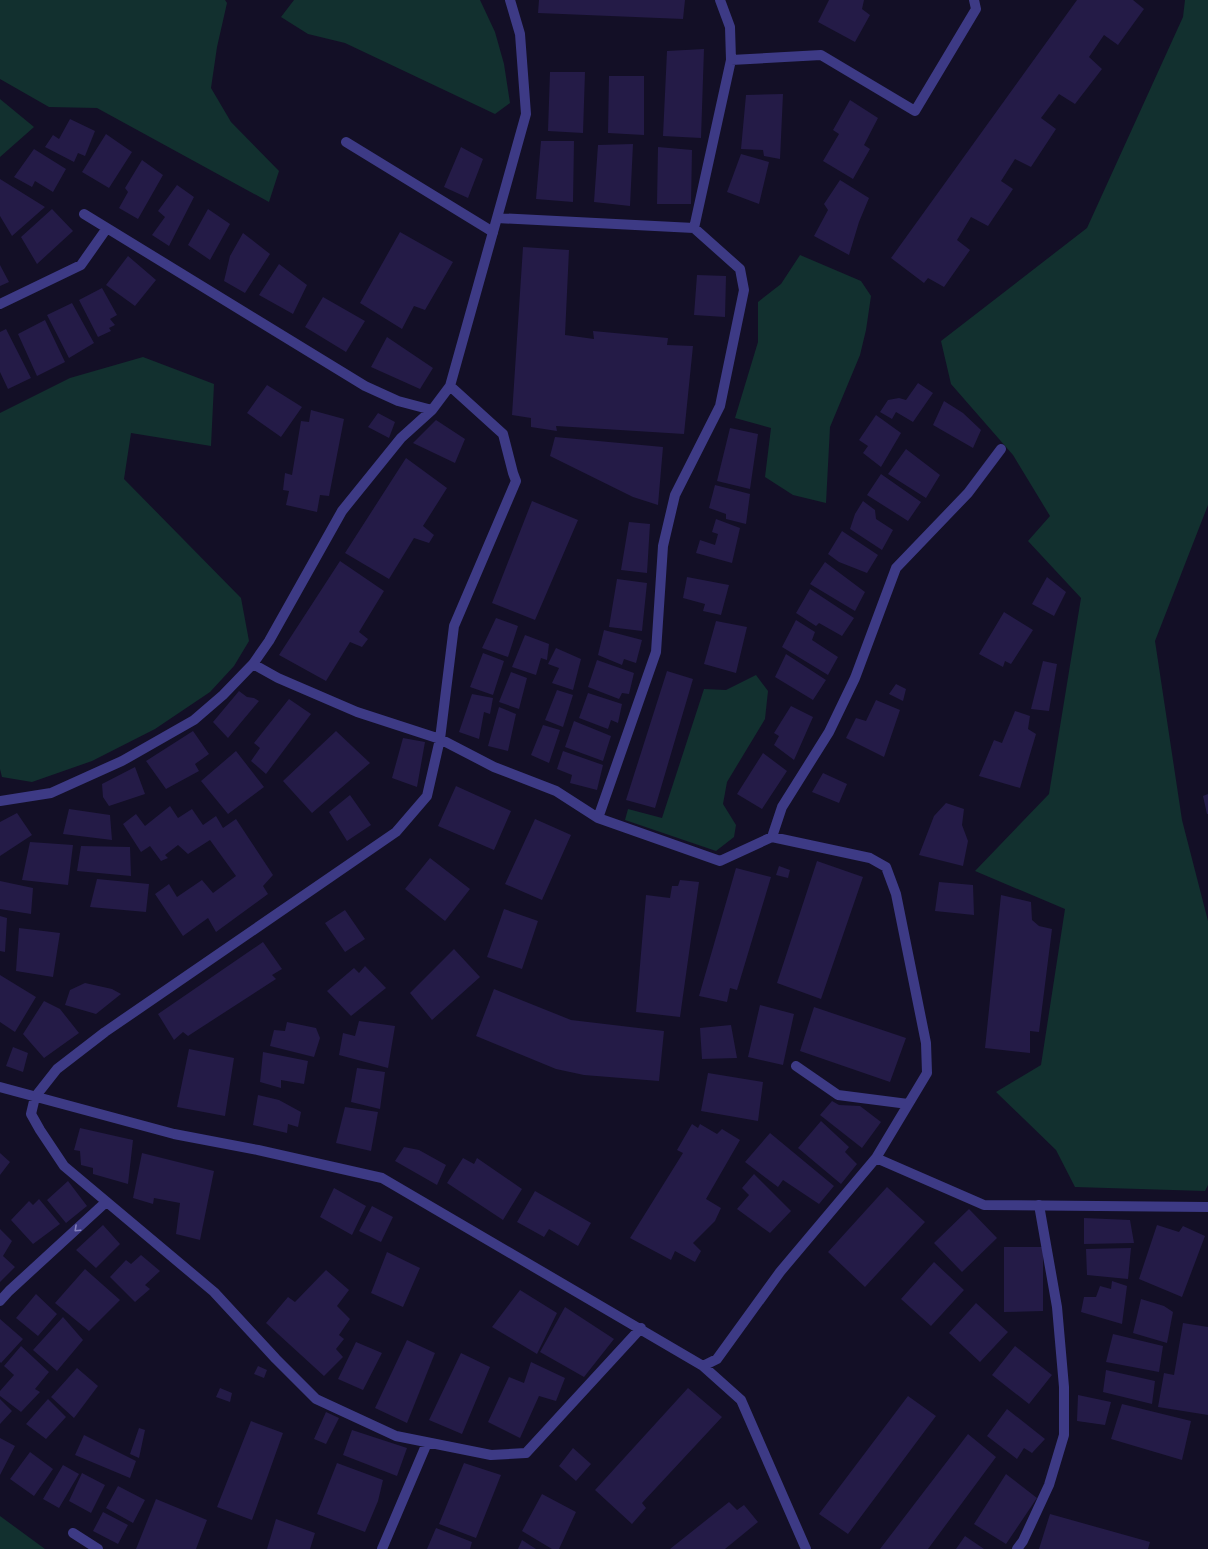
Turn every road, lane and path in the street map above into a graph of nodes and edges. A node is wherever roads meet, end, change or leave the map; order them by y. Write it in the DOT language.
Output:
graph roads {
  1 [pos="510,0"];
  2 [pos="720,0"];
  3 [pos="974,0"];
  4 [pos="731,60"];
  5 [pos="346,142"];
  6 [pos="84,214"];
  7 [pos="497,218"];
  8 [pos="107,228"];
  9 [pos="694,228"];
  10 [pos="493,232"];
  11 [pos="0,304"];
  12 [pos="450,386"];
  13 [pos="432,410"];
  14 [pos="1001,449"];
  15 [pos="253,664"];
  16 [pos="440,740"];
  17 [pos="0,801"];
  18 [pos="598,818"];
  19 [pos="772,837"];
  20 [pos="796,1066"];
  21 [pos="0,1087"];
  22 [pos="35,1097"];
  23 [pos="908,1104"];
  24 [pos="876,1158"];
  25 [pos="106,1202"];
  26 [pos="1039,1205"];
  27 [pos="1208,1207"];
  28 [pos="0,1302"];
  29 [pos="641,1328"];
  30 [pos="703,1366"];
  31 [pos="427,1442"];
  32 [pos="73,1533"];
  33 [pos="98,1549"];
  34 [pos="382,1549"];
  35 [pos="806,1549"];
  36 [pos="1017,1549"];
  1 -- 7 [label="street"];
  2 -- 4 [label="street"];
  3 -- 4 [label="street"];
  4 -- 9 [label="street"];
  5 -- 10 [label="street"];
  6 -- 8 [label="street"];
  7 -- 9 [label="street"];
  7 -- 10 [label="street"];
  8 -- 11 [label="street"];
  8 -- 13 [label="street"];
  9 -- 18 [label="street"];
  10 -- 12 [label="street"];
  12 -- 13 [label="street"];
  12 -- 16 [label="street"];
  13 -- 15 [label="street"];
  14 -- 19 [label="street"];
  15 -- 16 [label="street"];
  15 -- 17 [label="street"];
  16 -- 18 [label="street"];
  16 -- 22 [label="street"];
  18 -- 19 [label="street"];
  19 -- 23 [label="street"];
  20 -- 23 [label="street"];
  21 -- 22 [label="street"];
  22 -- 25 [label="street"];
  22 -- 29 [label="street"];
  23 -- 24 [label="street"];
  24 -- 26 [label="street"];
  24 -- 30 [label="street"];
  25 -- 28 [label="street, one-way"];
  25 -- 31 [label="street"];
  26 -- 27 [label="street"];
  26 -- 36 [label="street"];
  29 -- 30 [label="street"];
  29 -- 31 [label="street"];
  30 -- 35 [label="street"];
  31 -- 34 [label="street"];
  32 -- 33 [label="street"];
}
